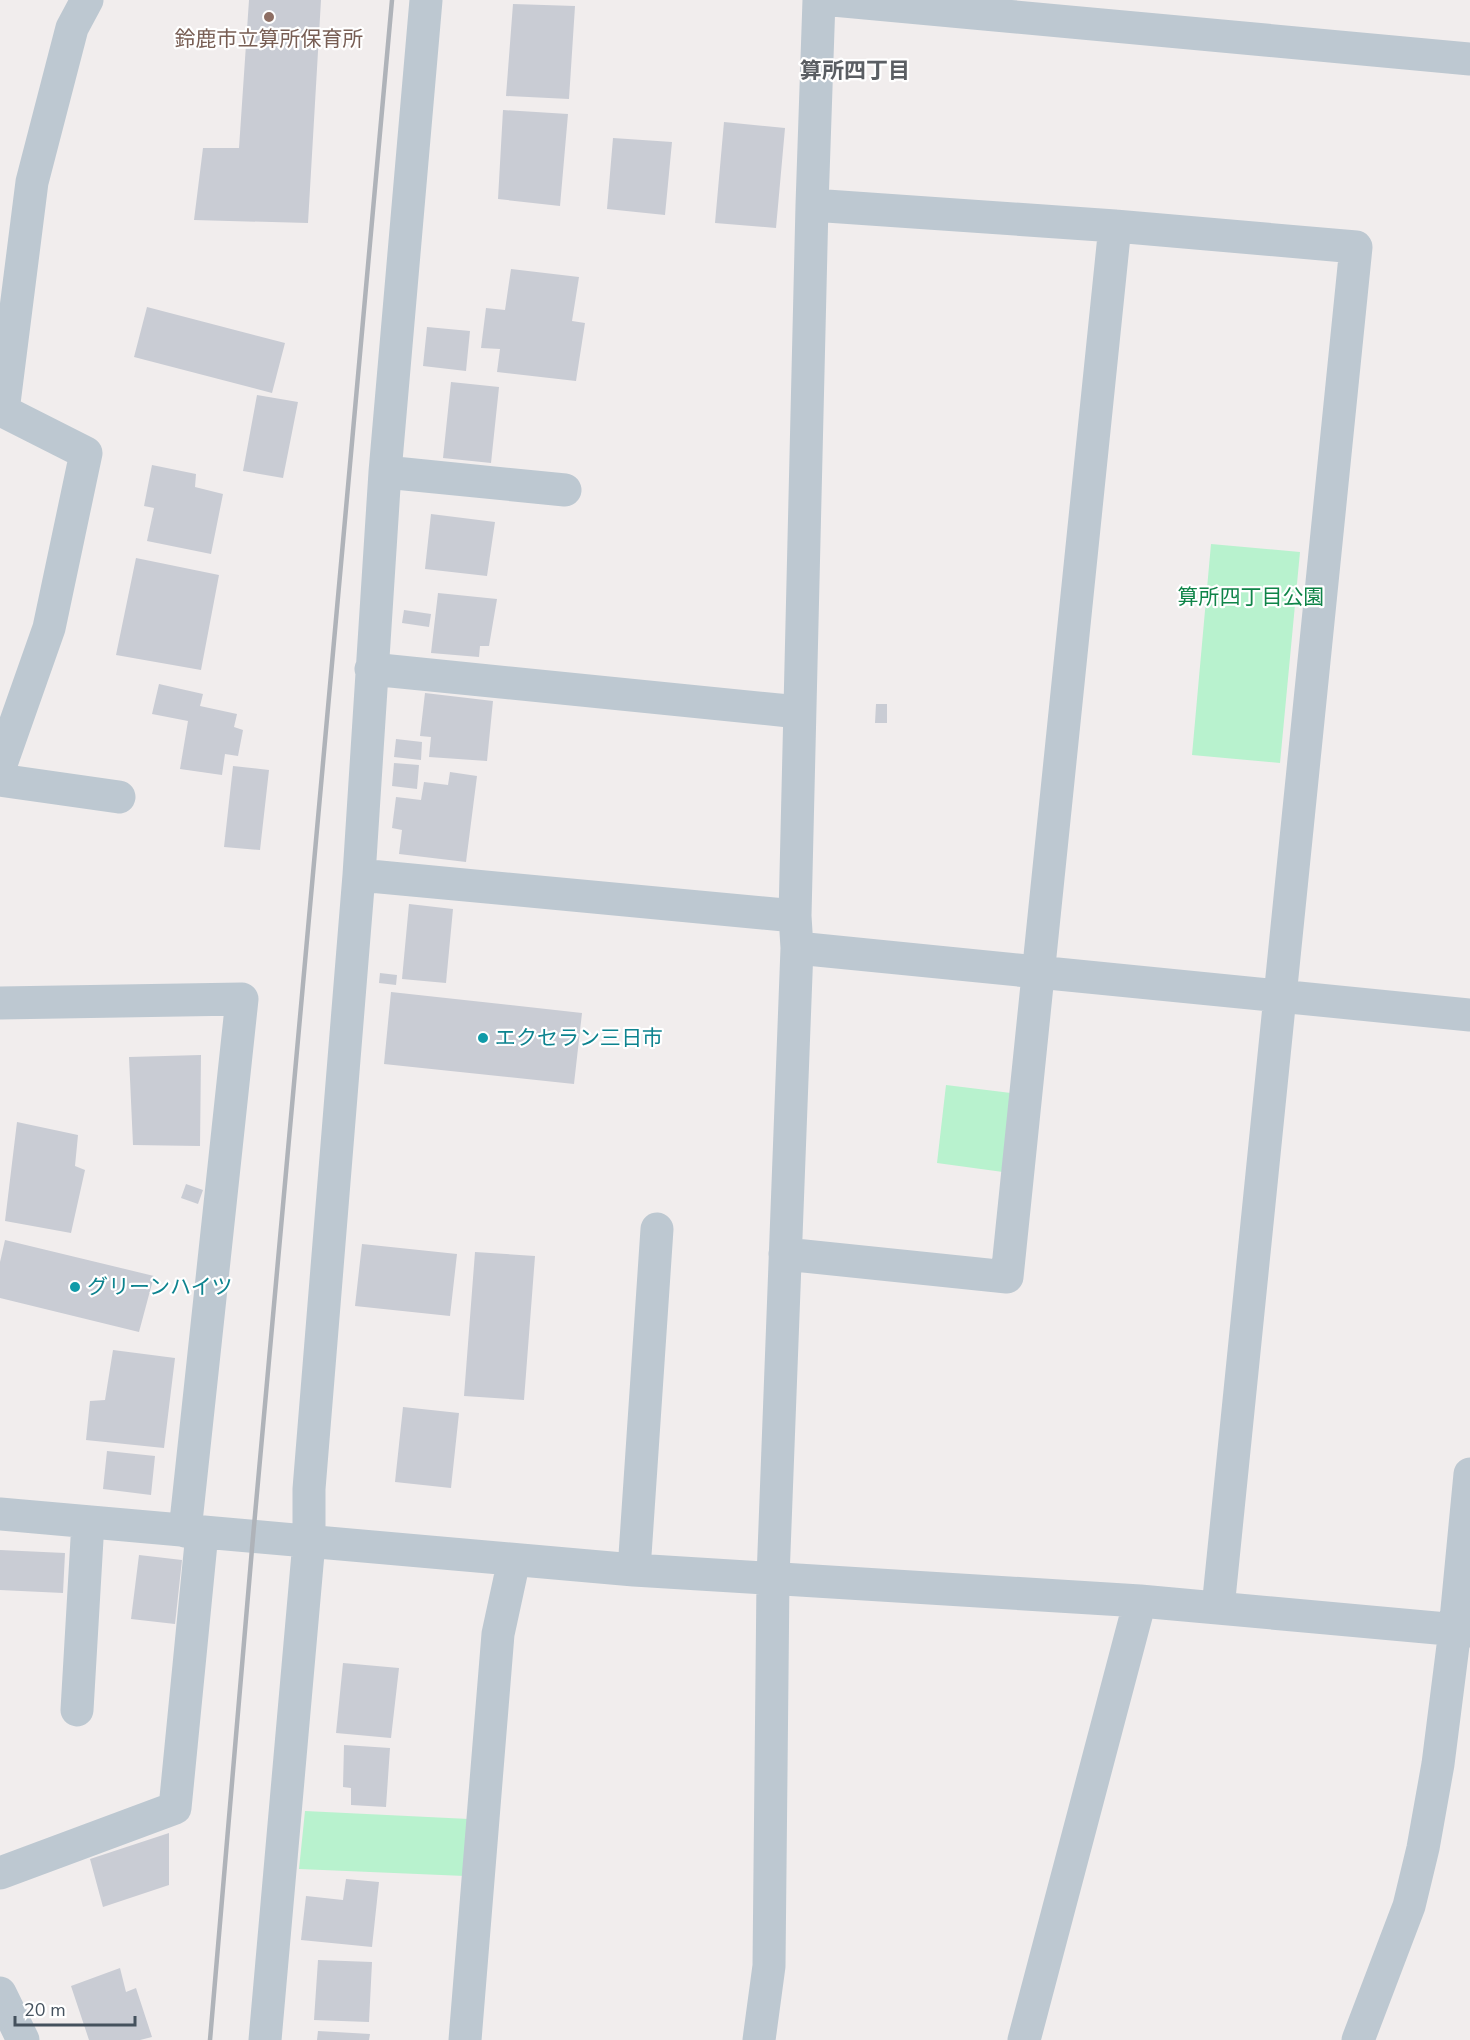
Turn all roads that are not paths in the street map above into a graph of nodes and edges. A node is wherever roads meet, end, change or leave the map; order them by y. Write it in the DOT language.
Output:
graph roads {
  1 [pos="87,0"];
  2 [pos="426,0"];
  3 [pos="819,0"];
  4 [pos="833,0"];
  5 [pos="1470,59"];
  6 [pos="812,205"];
  7 [pos="1114,226"];
  8 [pos="385,472"];
  9 [pos="565,490"];
  10 [pos="371,669"];
  11 [pos="799,712"];
  12 [pos="0,767"];
  13 [pos="0,780"];
  14 [pos="119,797"];
  15 [pos="359,875"];
  16 [pos="796,932"];
  17 [pos="1038,973"];
  18 [pos="1279,995"];
  19 [pos="0,1003"];
  20 [pos="1470,1016"];
  21 [pos="657,1229"];
  22 [pos="785,1254"];
  23 [pos="1470,1474"];
  24 [pos="0,1514"];
  25 [pos="88,1522"];
  26 [pos="194,1532"];
  27 [pos="309,1542"];
  28 [pos="514,1560"];
  29 [pos="634,1570"];
  30 [pos="773,1578"];
  31 [pos="1140,1601"];
  32 [pos="1218,1608"];
  33 [pos="1462,1630"];
  34 [pos="77,1710"];
  35 [pos="0,1873"];
  36 [pos="0,1993"];
  37 [pos="23,2040"];
  38 [pos="265,2040"];
  39 [pos="465,2040"];
  40 [pos="759,2040"];
  41 [pos="1024,2040"];
  42 [pos="1358,2040"];
  1 -- 12 [label="street"];
  2 -- 8 [label="street"];
  3 -- 6 [label="street"];
  4 -- 5 [label="street"];
  6 -- 7 [label="street"];
  6 -- 11 [label="street"];
  7 -- 17 [label="street"];
  7 -- 18 [label="street"];
  8 -- 9 [label="street"];
  8 -- 10 [label="street"];
  10 -- 11 [label="street"];
  10 -- 15 [label="street"];
  11 -- 16 [label="street"];
  13 -- 14 [label="street"];
  15 -- 16 [label="street"];
  15 -- 27 [label="street"];
  16 -- 17 [label="street"];
  16 -- 22 [label="street"];
  17 -- 18 [label="street"];
  17 -- 22 [label="street"];
  18 -- 20 [label="street"];
  18 -- 32 [label="street"];
  19 -- 26 [label="street"];
  21 -- 29 [label="street"];
  22 -- 30 [label="street"];
  23 -- 33 [label="street"];
  24 -- 25 [label="street"];
  25 -- 26 [label="street"];
  25 -- 34 [label="street"];
  26 -- 27 [label="street"];
  26 -- 35 [label="street"];
  27 -- 28 [label="street"];
  27 -- 38 [label="street"];
  28 -- 29 [label="street"];
  28 -- 39 [label="street"];
  29 -- 30 [label="street"];
  30 -- 31 [label="street"];
  30 -- 40 [label="street"];
  31 -- 32 [label="street"];
  31 -- 41 [label="street"];
  32 -- 33 [label="street"];
  33 -- 42 [label="street"];
  36 -- 37 [label="street"];
}
